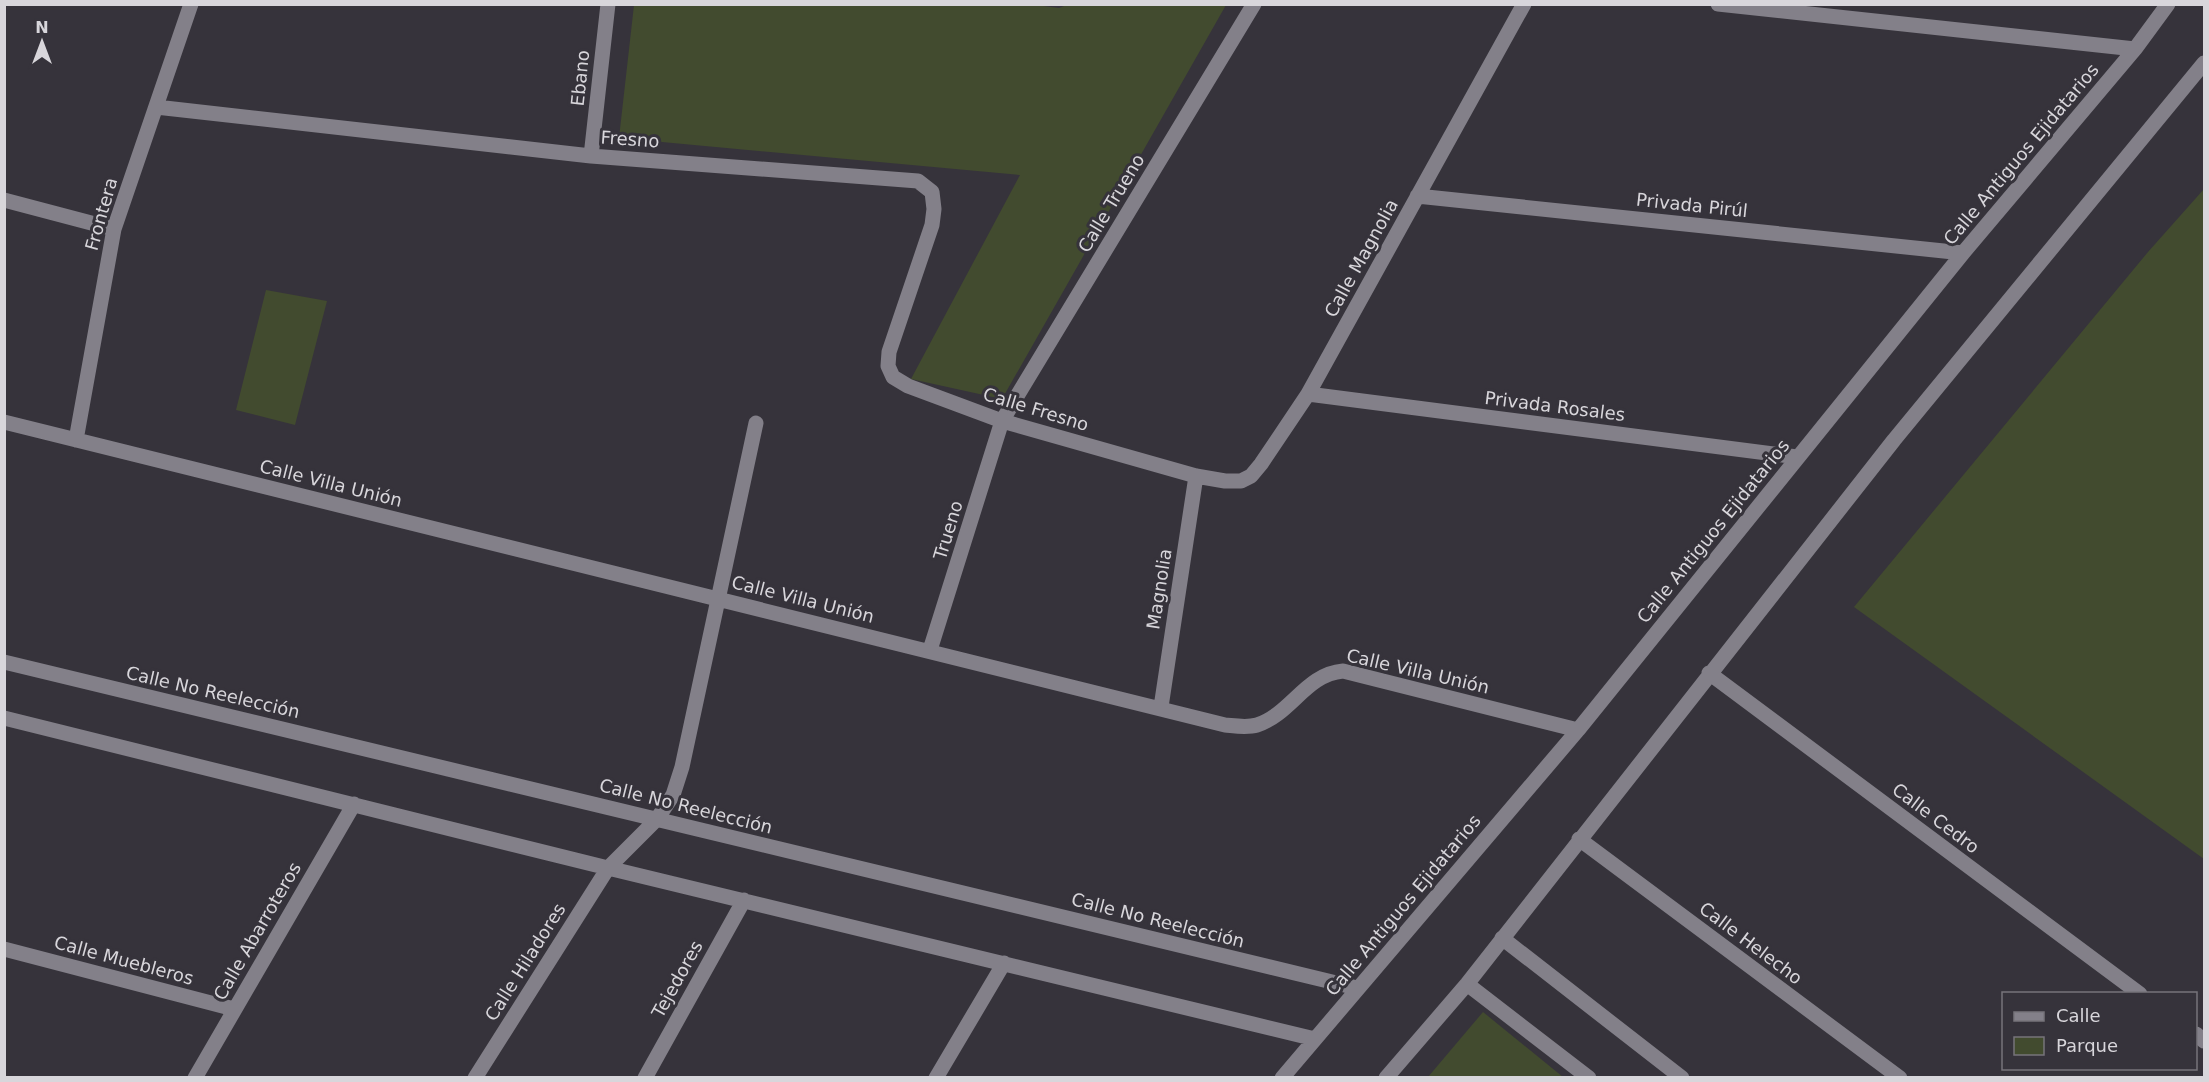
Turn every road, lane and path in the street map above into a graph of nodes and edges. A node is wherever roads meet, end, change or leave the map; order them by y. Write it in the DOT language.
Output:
graph roads {
  1 [pos="191,4"];
  2 [pos="608,4"];
  3 [pos="1254,4"];
  4 [pos="1524,4"];
  5 [pos="1718,4"];
  6 [pos="2168,4"];
  7 [pos="2135,49"];
  8 [pos="2205,63"];
  9 [pos="156,107"];
  10 [pos="591,156"];
  11 [pos="1417,196"];
  12 [pos="4,201"];
  13 [pos="114,229"];
  14 [pos="1963,253"];
  15 [pos="889,352"];
  16 [pos="1308,394"];
  17 [pos="1002,421"];
  18 [pos="4,422"];
  19 [pos="756,423"];
  20 [pos="76,440"];
  21 [pos="1797,457"];
  22 [pos="1196,476"];
  23 [pos="718,598"];
  24 [pos="930,650"];
  25 [pos="4,663"];
  26 [pos="1709,673"];
  27 [pos="1161,707"];
  28 [pos="4,718"];
  29 [pos="1578,730"];
  30 [pos="354,804"];
  31 [pos="657,819"];
  32 [pos="1579,839"];
  33 [pos="608,868"];
  34 [pos="744,900"];
  35 [pos="1502,938"];
  36 [pos="4,949"];
  37 [pos="1004,963"];
  38 [pos="1467,984"];
  39 [pos="1357,988"];
  40 [pos="2139,992"];
  41 [pos="234,1009"];
  42 [pos="1315,1039"];
  43 [pos="195,1077"];
  44 [pos="475,1077"];
  45 [pos="645,1077"];
  46 [pos="936,1077"];
  47 [pos="1282,1077"];
  48 [pos="1386,1077"];
  49 [pos="1589,1077"];
  50 [pos="1682,1077"];
  51 [pos="1900,1077"];
  1 -- 9 [label="street, Frontera"];
  2 -- 10 [label="street, Ebano"];
  3 -- 17 [label="street, Calle Trueno"];
  4 -- 11 [label="street, Calle Magnolia"];
  5 -- 7 [label="street"];
  6 -- 7 [label="street, Calle Antiguos Ejidatarios"];
  7 -- 14 [label="street, Calle Antiguos Ejidatarios"];
  8 -- 26 [label="street"];
  9 -- 10 [label="street, Fresno"];
  9 -- 13 [label="street, Frontera"];
  10 -- 15 [label="street, Fresno"];
  11 -- 14 [label="street, Privada Pirúl"];
  11 -- 16 [label="street, Calle Magnolia"];
  12 -- 13 [label="street"];
  13 -- 20 [label="street, Frontera"];
  14 -- 21 [label="street, Calle Antiguos Ejidatarios"];
  15 -- 17 [label="street, Calle Fresno"];
  16 -- 21 [label="street, Privada Rosales"];
  16 -- 22 [label="street, Calle Magnolia"];
  17 -- 22 [label="street, Calle Fresno"];
  17 -- 24 [label="street, Trueno"];
  18 -- 20 [label="street, Calle Villa Unión"];
  19 -- 23 [label="street, Calle Hiladores"];
  20 -- 23 [label="street, Calle Villa Unión"];
  21 -- 29 [label="street, Calle Antiguos Ejidatarios"];
  22 -- 27 [label="street, Magnolia"];
  23 -- 24 [label="street, Calle Villa Unión"];
  23 -- 31 [label="street, Calle Hiladores"];
  24 -- 27 [label="street, Calle Villa Unión"];
  25 -- 31 [label="street, Calle No Reelección"];
  26 -- 32 [label="street"];
  26 -- 40 [label="street, Calle Cedro"];
  27 -- 29 [label="street, Calle Villa Unión"];
  28 -- 30 [label="street"];
  29 -- 39 [label="street, Calle Antiguos Ejidatarios"];
  30 -- 33 [label="street"];
  30 -- 41 [label="street, Calle Abarroteros"];
  31 -- 33 [label="street, Calle Hiladores"];
  31 -- 39 [label="street, Calle No Reelección"];
  32 -- 35 [label="street"];
  32 -- 51 [label="street, Calle Helecho"];
  33 -- 34 [label="street"];
  33 -- 44 [label="street, Calle Hiladores"];
  34 -- 37 [label="street"];
  34 -- 45 [label="street, Tejedores"];
  35 -- 38 [label="street"];
  35 -- 50 [label="street"];
  36 -- 41 [label="street, Calle Muebleros"];
  37 -- 42 [label="street"];
  37 -- 46 [label="street"];
  38 -- 48 [label="street"];
  38 -- 49 [label="street"];
  39 -- 42 [label="street, Calle Antiguos Ejidatarios"];
  41 -- 43 [label="street, Calle Abarroteros"];
  42 -- 47 [label="street, Calle Antiguos Ejidatarios"];
}
